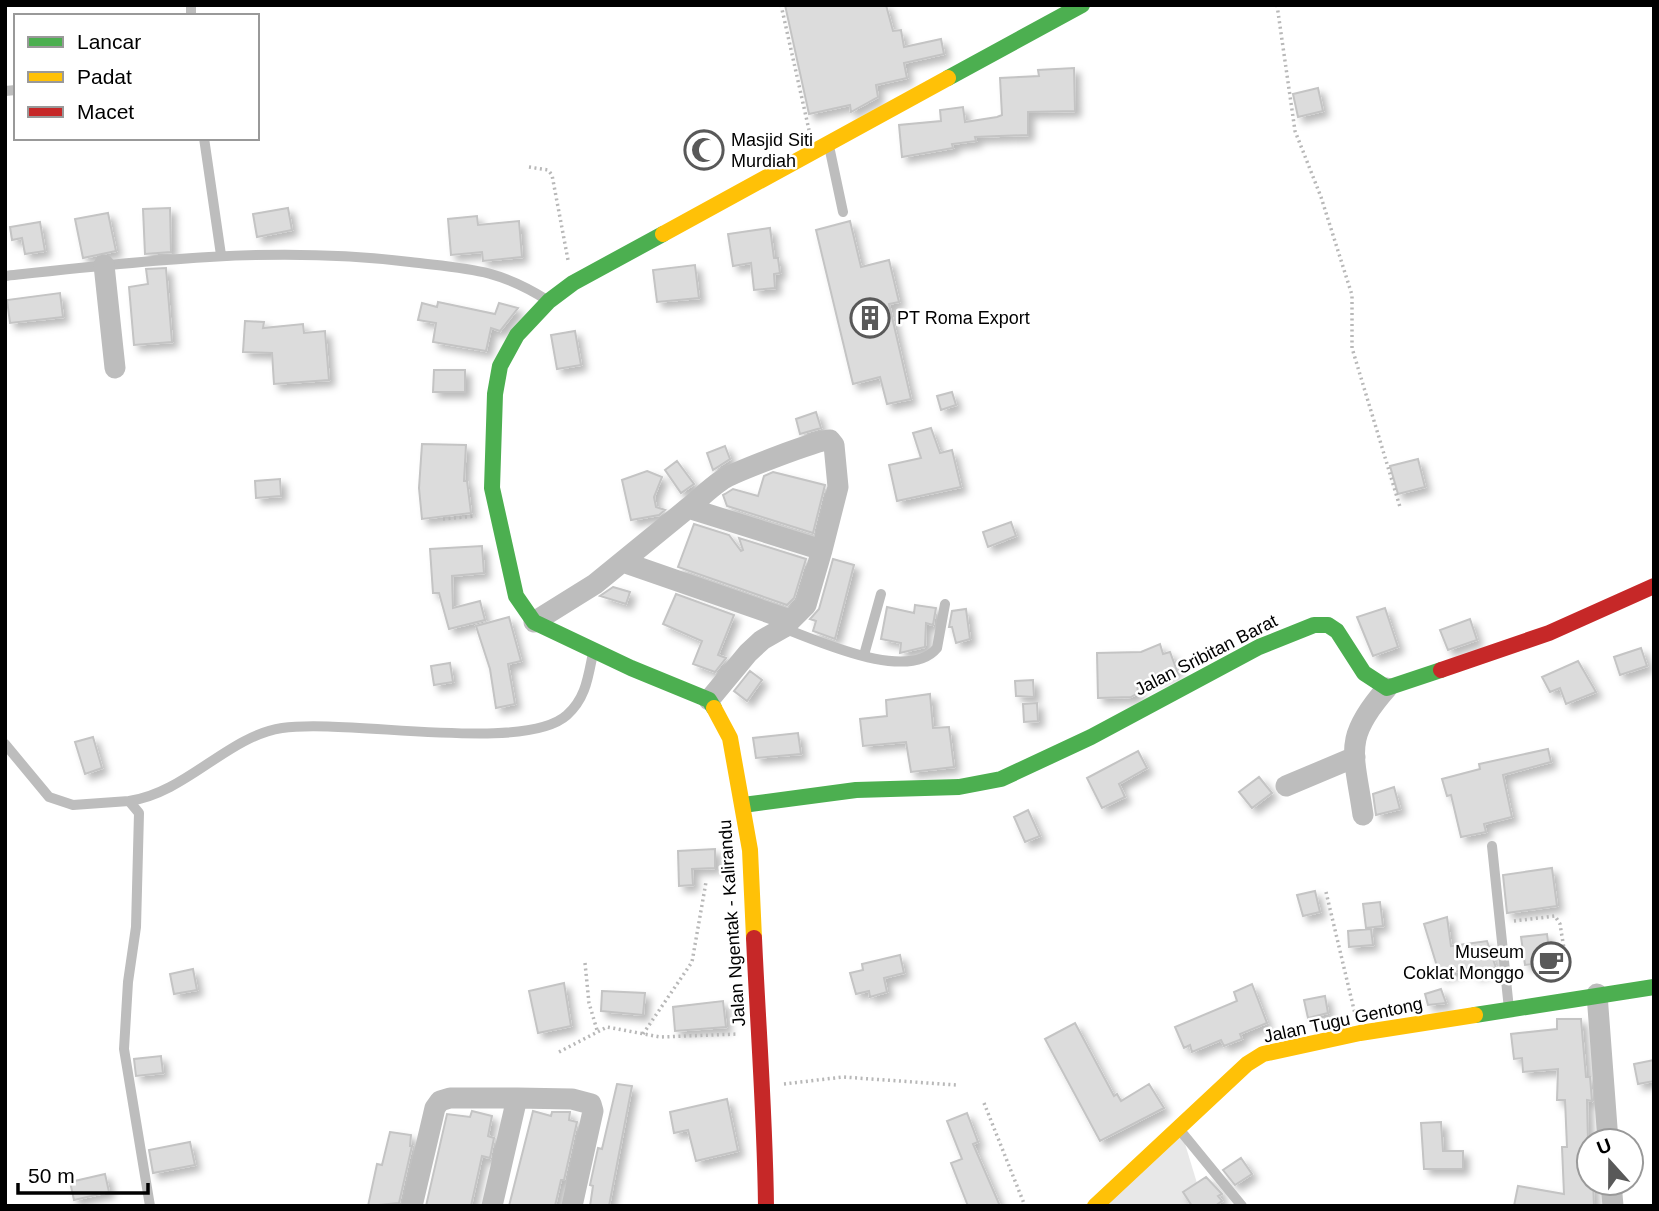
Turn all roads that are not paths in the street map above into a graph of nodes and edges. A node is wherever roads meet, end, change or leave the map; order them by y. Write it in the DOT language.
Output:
graph roads {
  1 [pos="1082,5"];
  2 [pos="204,140"];
  3 [pos="829,144"];
  4 [pos="843,212"];
  5 [pos="221,255"];
  6 [pos="104,265"];
  7 [pos="5,276"];
  8 [pos="549,301"];
  9 [pos="115,368"];
  10 [pos="688,508"];
  11 [pos="822,550"];
  12 [pos="623,562"];
  13 [pos="1654,586"];
  14 [pos="881,594"];
  15 [pos="946,604"];
  16 [pos="534,622"];
  17 [pos="786,624"];
  18 [pos="593,650"];
  19 [pos="864,655"];
  20 [pos="1387,688"];
  21 [pos="709,700"];
  22 [pos="5,744"];
  23 [pos="1355,757"];
  24 [pos="1286,786"];
  25 [pos="129,801"];
  26 [pos="743,805"];
  27 [pos="1363,815"];
  28 [pos="1492,846"];
  29 [pos="1654,987"];
  30 [pos="1597,994"];
  31 [pos="1509,1009"];
  32 [pos="517,1098"];
  33 [pos="1607,1127"];
  34 [pos="1179,1129"];
  35 [pos="1102,1203"];
  36 [pos="150,1206"];
  37 [pos="412,1206"];
  38 [pos="492,1206"];
  39 [pos="572,1206"];
  40 [pos="766,1206"];
  41 [pos="1242,1206"];
  1 -- 3 [label="street"];
  2 -- 5 [label="lane"];
  3 -- 4 [label="lane"];
  3 -- 8 [label="street"];
  5 -- 6 [label="lane"];
  5 -- 8 [label="lane"];
  6 -- 7 [label="lane"];
  6 -- 9 [label="street"];
  8 -- 16 [label="street"];
  10 -- 11 [label="street"];
  10 -- 11 [label="street"];
  10 -- 12 [label="street"];
  11 -- 17 [label="street"];
  12 -- 16 [label="street"];
  12 -- 17 [label="street"];
  13 -- 20 [label="street"];
  14 -- 19 [label="lane"];
  15 -- 19 [label="lane"];
  16 -- 18 [label="street"];
  17 -- 19 [label="lane"];
  17 -- 21 [label="street"];
  18 -- 21 [label="street"];
  18 -- 25 [label="lane"];
  20 -- 23 [label="street"];
  20 -- 26 [label="street, Jalan Sribitan Barat"];
  21 -- 26 [label="street, Jalan Ngentak - Kalirandu"];
  22 -- 25 [label="lane"];
  23 -- 24 [label="street"];
  23 -- 27 [label="street"];
  25 -- 36 [label="lane"];
  26 -- 40 [label="street, Jalan Ngentak - Kalirandu"];
  28 -- 31 [label="lane"];
  29 -- 30 [label="street, Jalan Tugu Gentong"];
  30 -- 31 [label="street, Jalan Tugu Gentong"];
  30 -- 33 [label="street"];
  31 -- 34 [label="street, Jalan Tugu Gentong"];
  32 -- 37 [label="street"];
  32 -- 38 [label="street"];
  32 -- 39 [label="street"];
  34 -- 35 [label="street, Jalan Tugu Gentong"];
  34 -- 41 [label="lane"];
}
